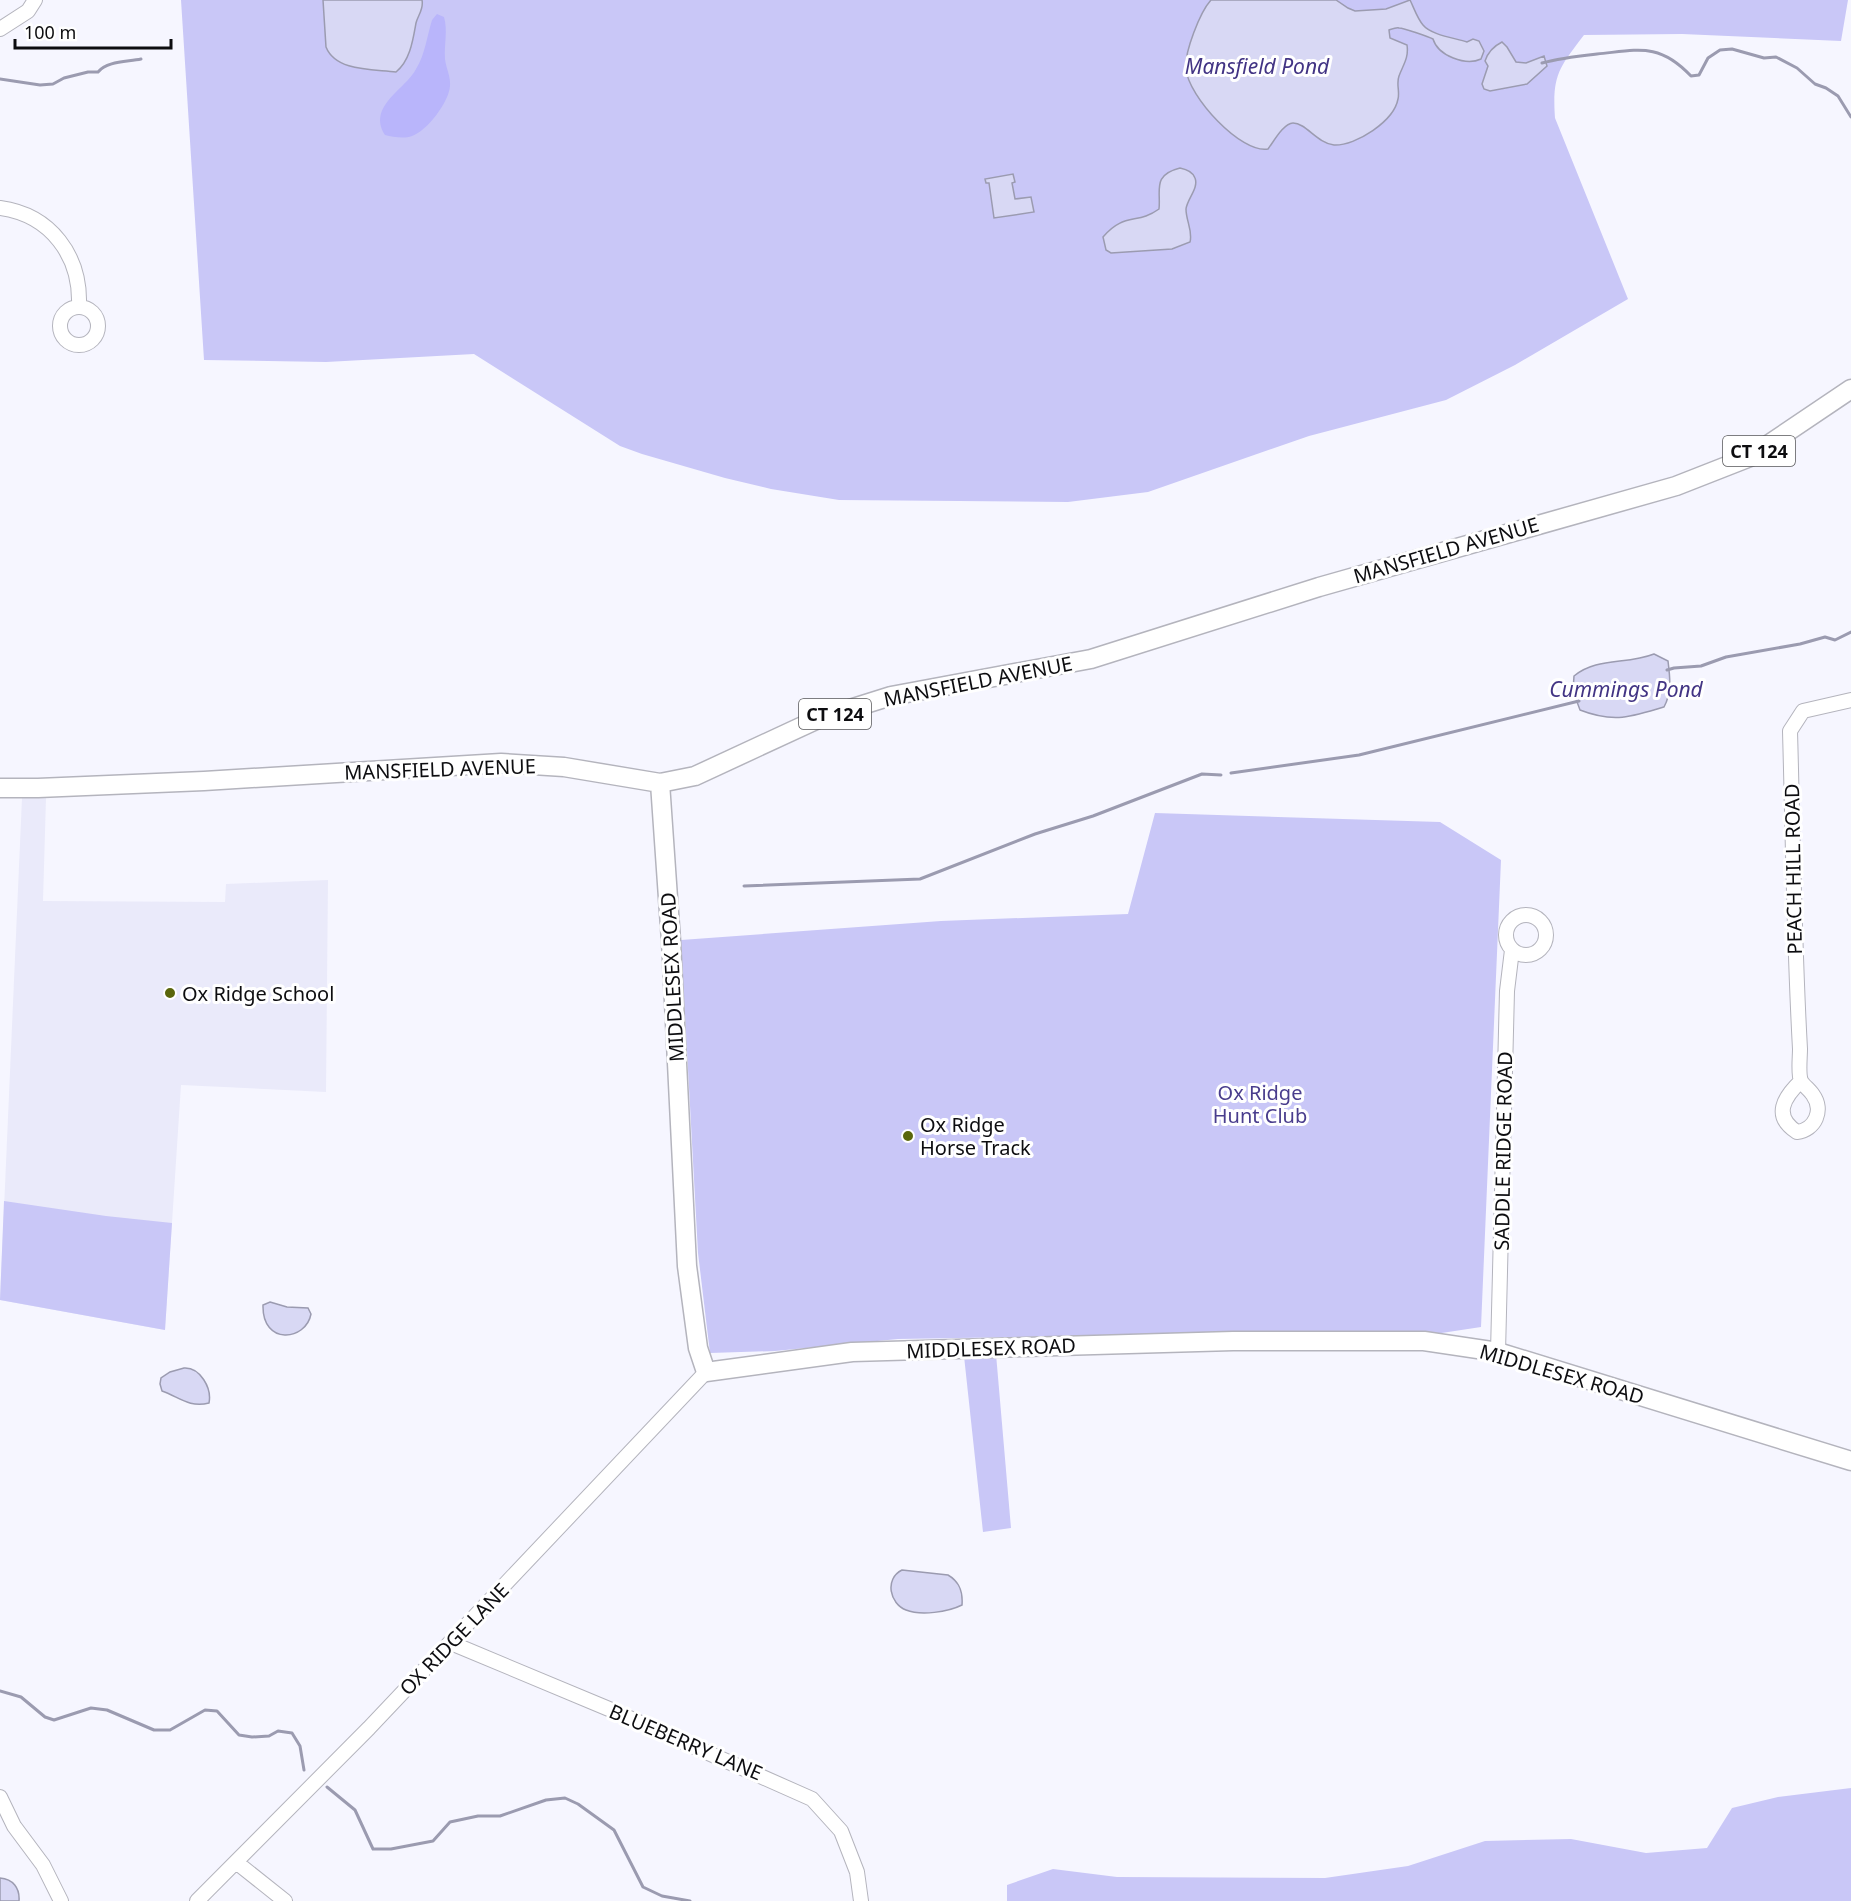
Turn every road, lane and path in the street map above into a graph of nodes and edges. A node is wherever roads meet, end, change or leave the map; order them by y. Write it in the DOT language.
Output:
graph roads {
  1 [pos="35,0"];
  2 [pos="0,29"];
  3 [pos="0,208"];
  4 [pos="79,306"];
  5 [pos="1851,389"];
  6 [pos="1851,700"];
  7 [pos="660,783"];
  8 [pos="0,788"];
  9 [pos="1512,950"];
  10 [pos="1801,1081"];
  11 [pos="1498,1352"];
  12 [pos="706,1372"];
  13 [pos="1851,1461"];
  14 [pos="452,1643"];
  15 [pos="0,1797"];
  16 [pos="236,1862"];
  17 [pos="62,1901"];
  18 [pos="197,1901"];
  19 [pos="285,1901"];
  20 [pos="861,1901"];
  1 -- 2 [label="street"];
  3 -- 4 [label="street"];
  5 -- 7 [label="main road, MANSFIELD AVENUE / CT 124"];
  6 -- 10 [label="street, PEACH HILL ROAD"];
  7 -- 8 [label="main road, MANSFIELD AVENUE / CT 124"];
  7 -- 12 [label="main road, MIDDLESEX ROAD"];
  9 -- 11 [label="street, SADDLE RIDGE ROAD"];
  11 -- 12 [label="main road, MIDDLESEX ROAD"];
  11 -- 13 [label="main road, MIDDLESEX ROAD"];
  12 -- 14 [label="street, OX RIDGE LANE"];
  14 -- 16 [label="street, OX RIDGE LANE"];
  14 -- 20 [label="street, BLUEBERRY LANE"];
  15 -- 17 [label="street"];
  16 -- 18 [label="street, OX RIDGE LANE"];
  16 -- 19 [label="street"];
}
